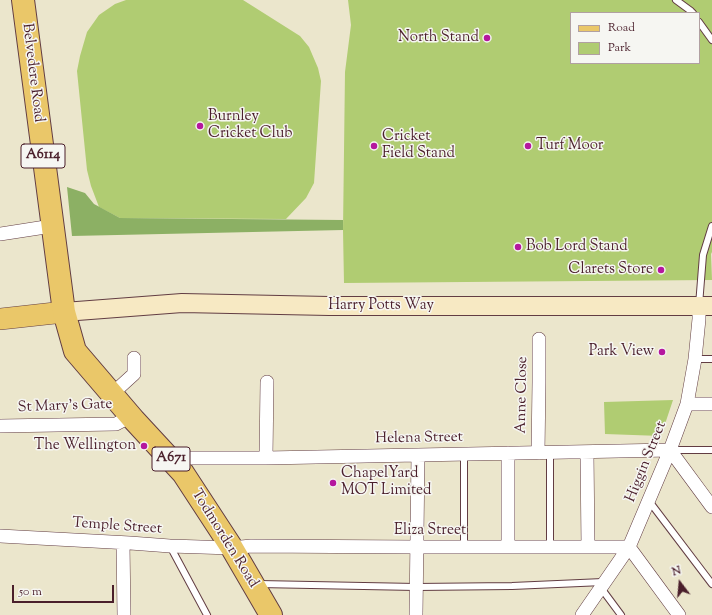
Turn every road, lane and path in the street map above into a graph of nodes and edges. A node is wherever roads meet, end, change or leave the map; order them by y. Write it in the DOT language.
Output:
graph roads {
  1 [pos="23,0"];
  2 [pos="676,0"];
  3 [pos="692,12"];
  4 [pos="700,23"];
  5 [pos="712,40"];
  6 [pos="52,226"];
  7 [pos="712,226"];
  8 [pos="0,234"];
  9 [pos="710,236"];
  10 [pos="705,306"];
  11 [pos="64,312"];
  12 [pos="0,319"];
  13 [pos="539,339"];
  14 [pos="134,358"];
  15 [pos="695,359"];
  16 [pos="712,359"];
  17 [pos="267,382"];
  18 [pos="112,394"];
  19 [pos="687,404"];
  20 [pos="712,404"];
  21 [pos="131,416"];
  22 [pos="0,426"];
  23 [pos="670,450"];
  24 [pos="712,450"];
  25 [pos="544,452"];
  26 [pos="587,452"];
  27 [pos="508,453"];
  28 [pos="464,454"];
  29 [pos="418,455"];
  30 [pos="170,458"];
  31 [pos="266,458"];
  32 [pos="649,500"];
  33 [pos="712,507"];
  34 [pos="0,536"];
  35 [pos="123,543"];
  36 [pos="170,546"];
  37 [pos="417,547"];
  38 [pos="464,547"];
  39 [pos="508,547"];
  40 [pos="550,547"];
  41 [pos="588,547"];
  42 [pos="629,547"];
  43 [pos="232,548"];
  44 [pos="253,584"];
  45 [pos="712,584"];
  46 [pos="603,585"];
  47 [pos="416,586"];
  48 [pos="124,615"];
  49 [pos="207,615"];
  50 [pos="271,615"];
  51 [pos="416,615"];
  52 [pos="582,615"];
  53 [pos="622,615"];
  54 [pos="679,615"];
  1 -- 6 [label="highway, Belvedere Road / A6114"];
  2 -- 3 [label="lane"];
  4 -- 5 [label="lane"];
  6 -- 8 [label="street"];
  6 -- 11 [label="highway, Belvedere Road / A6114"];
  7 -- 9 [label="lane"];
  9 -- 10 [label="lane"];
  10 -- 11 [label="street, Harry Potts Way"];
  10 -- 15 [label="street, Higgin Street"];
  11 -- 12 [label="main road"];
  11 -- 18 [label="highway, Todmorden Road / A671"];
  13 -- 25 [label="street, Anne Close"];
  14 -- 18 [label="street"];
  15 -- 16 [label="lane"];
  15 -- 19 [label="street, Higgin Street"];
  17 -- 31 [label="street"];
  18 -- 21 [label="highway, Todmorden Road / A671"];
  19 -- 20 [label="street"];
  19 -- 23 [label="street, Higgin Street"];
  21 -- 22 [label="street, St Mary's Gate"];
  21 -- 30 [label="highway, Todmorden Road / A671"];
  23 -- 24 [label="lane"];
  23 -- 26 [label="street, Helena Street"];
  23 -- 32 [label="street, Higgin Street"];
  23 -- 33 [label="street"];
  25 -- 26 [label="street, Helena Street"];
  25 -- 27 [label="street, Helena Street"];
  25 -- 40 [label="lane"];
  26 -- 41 [label="street"];
  27 -- 28 [label="street, Helena Street"];
  27 -- 39 [label="street"];
  28 -- 29 [label="street, Helena Street"];
  28 -- 38 [label="lane"];
  29 -- 31 [label="street, Helena Street"];
  29 -- 37 [label="street"];
  30 -- 31 [label="street, Helena Street"];
  30 -- 43 [label="highway, Todmorden Road / A671"];
  32 -- 42 [label="street, Higgin Street"];
  32 -- 45 [label="lane"];
  34 -- 35 [label="street, Temple Street"];
  35 -- 36 [label="street, Temple Street"];
  35 -- 48 [label="street"];
  36 -- 43 [label="street, Temple Street"];
  36 -- 49 [label="lane"];
  37 -- 38 [label="street, Eliza Street"];
  37 -- 43 [label="street, Eliza Street"];
  37 -- 47 [label="street"];
  38 -- 39 [label="street, Eliza Street"];
  39 -- 40 [label="street, Eliza Street"];
  40 -- 41 [label="street, Eliza Street"];
  41 -- 42 [label="street, Eliza Street"];
  42 -- 46 [label="street, Higgin Street"];
  42 -- 54 [label="street"];
  43 -- 44 [label="highway, Todmorden Road / A671"];
  44 -- 47 [label="lane"];
  44 -- 50 [label="highway, Todmorden Road / A671"];
  46 -- 47 [label="lane"];
  46 -- 52 [label="street, Higgin Street"];
  46 -- 53 [label="lane"];
  47 -- 51 [label="street"];
}
